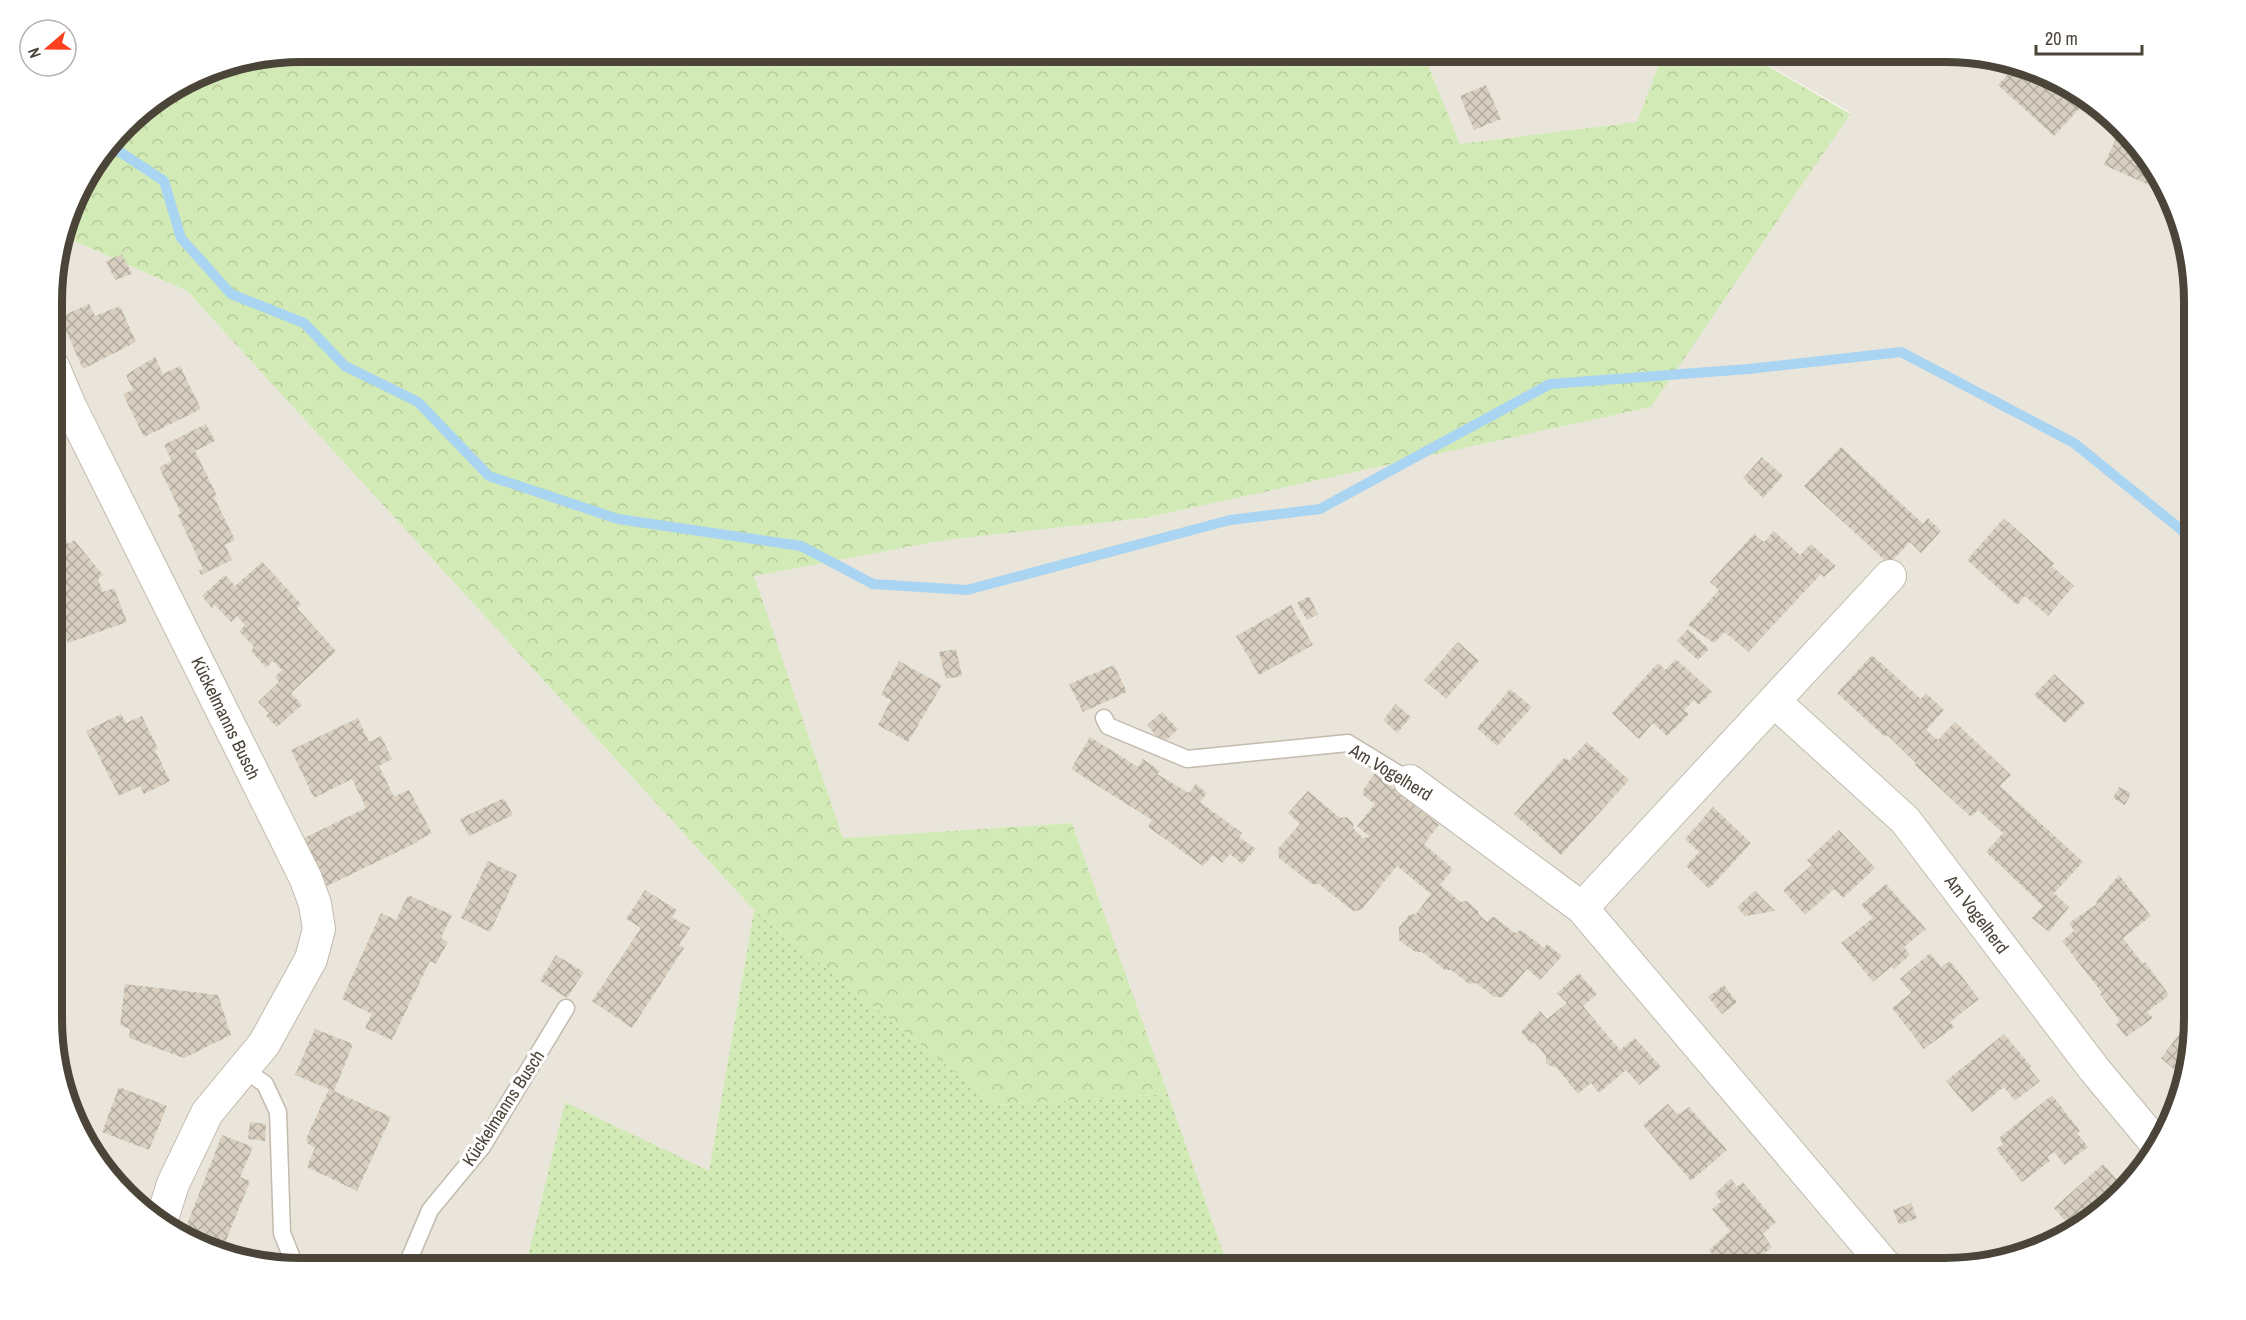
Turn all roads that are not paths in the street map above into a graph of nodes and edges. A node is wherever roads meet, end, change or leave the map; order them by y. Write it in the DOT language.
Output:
graph roads {
  1 [pos="61,385"];
  2 [pos="1890,576"];
  3 [pos="1774,701"];
  4 [pos="1104,718"];
  5 [pos="1410,781"];
  6 [pos="1582,908"];
  7 [pos="566,1008"];
  8 [pos="244,1070"];
  9 [pos="2152,1139"];
  10 [pos="163,1215"];
  11 [pos="292,1258"];
  12 [pos="410,1258"];
  13 [pos="1879,1258"];
  1 -- 8 [label="street, Kückelmanns Busch"];
  2 -- 3 [label="street"];
  3 -- 6 [label="street"];
  3 -- 9 [label="street, Am Vogelherd"];
  4 -- 5 [label="lane, Am Vogelherd"];
  5 -- 6 [label="street, Am Vogelherd"];
  6 -- 13 [label="street, Am Vogelherd"];
  7 -- 12 [label="lane, Kückelmanns Busch"];
  8 -- 10 [label="street, Kückelmanns Busch"];
  8 -- 11 [label="lane"];
}
